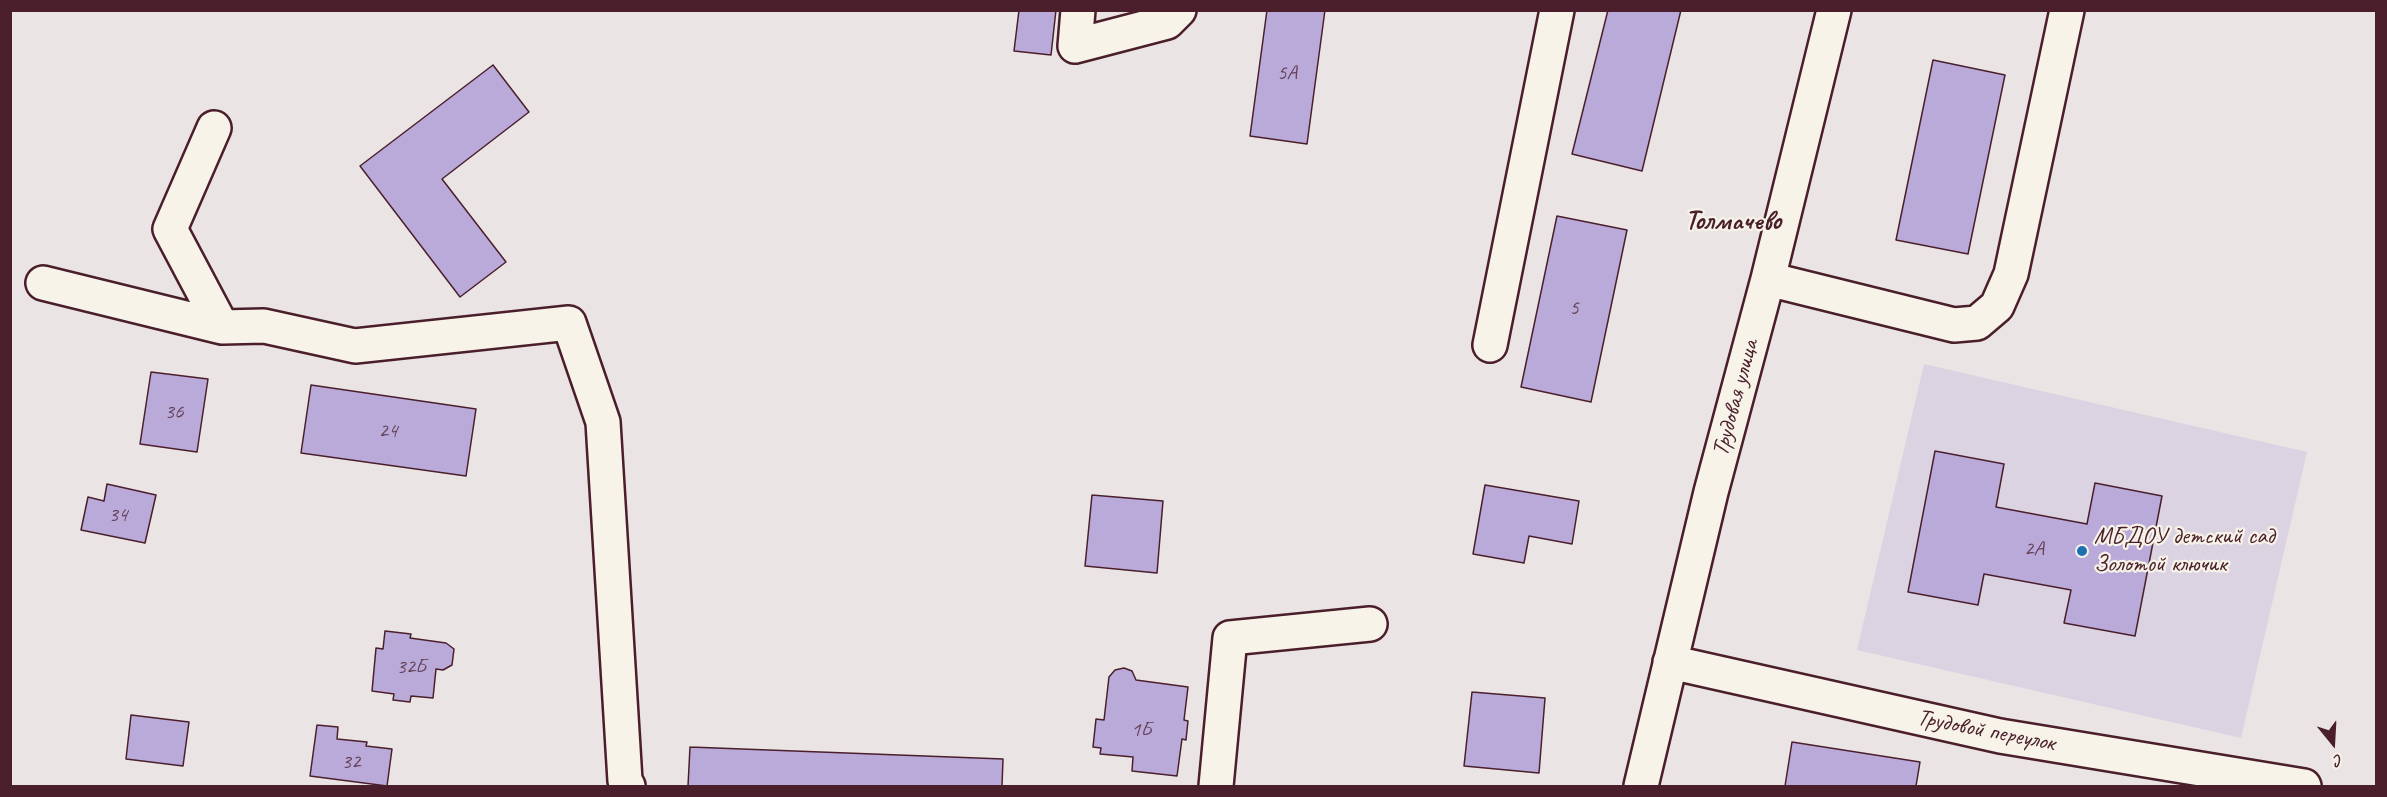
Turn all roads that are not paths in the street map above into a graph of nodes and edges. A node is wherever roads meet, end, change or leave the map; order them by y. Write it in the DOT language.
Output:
graph roads {
  1 [pos="1078,10"];
  2 [pos="1179,10"];
  3 [pos="1557,10"];
  4 [pos="1834,10"];
  5 [pos="2067,10"];
  6 [pos="214,128"];
  7 [pos="1768,279"];
  8 [pos="43,283"];
  9 [pos="222,327"];
  10 [pos="1490,345"];
  11 [pos="1370,624"];
  12 [pos="1670,662"];
  13 [pos="628,786"];
  14 [pos="1216,786"];
  15 [pos="1641,786"];
  16 [pos="2304,786"];
  1 -- 2 [label="street"];
  3 -- 10 [label="street"];
  4 -- 7 [label="street, Трудовая улица"];
  5 -- 7 [label="street"];
  6 -- 9 [label="street"];
  7 -- 12 [label="street, Трудовая улица"];
  8 -- 9 [label="street"];
  9 -- 13 [label="street"];
  11 -- 14 [label="street"];
  12 -- 15 [label="street, Трудовая улица"];
  12 -- 16 [label="street, Трудовой переулок"];
}
